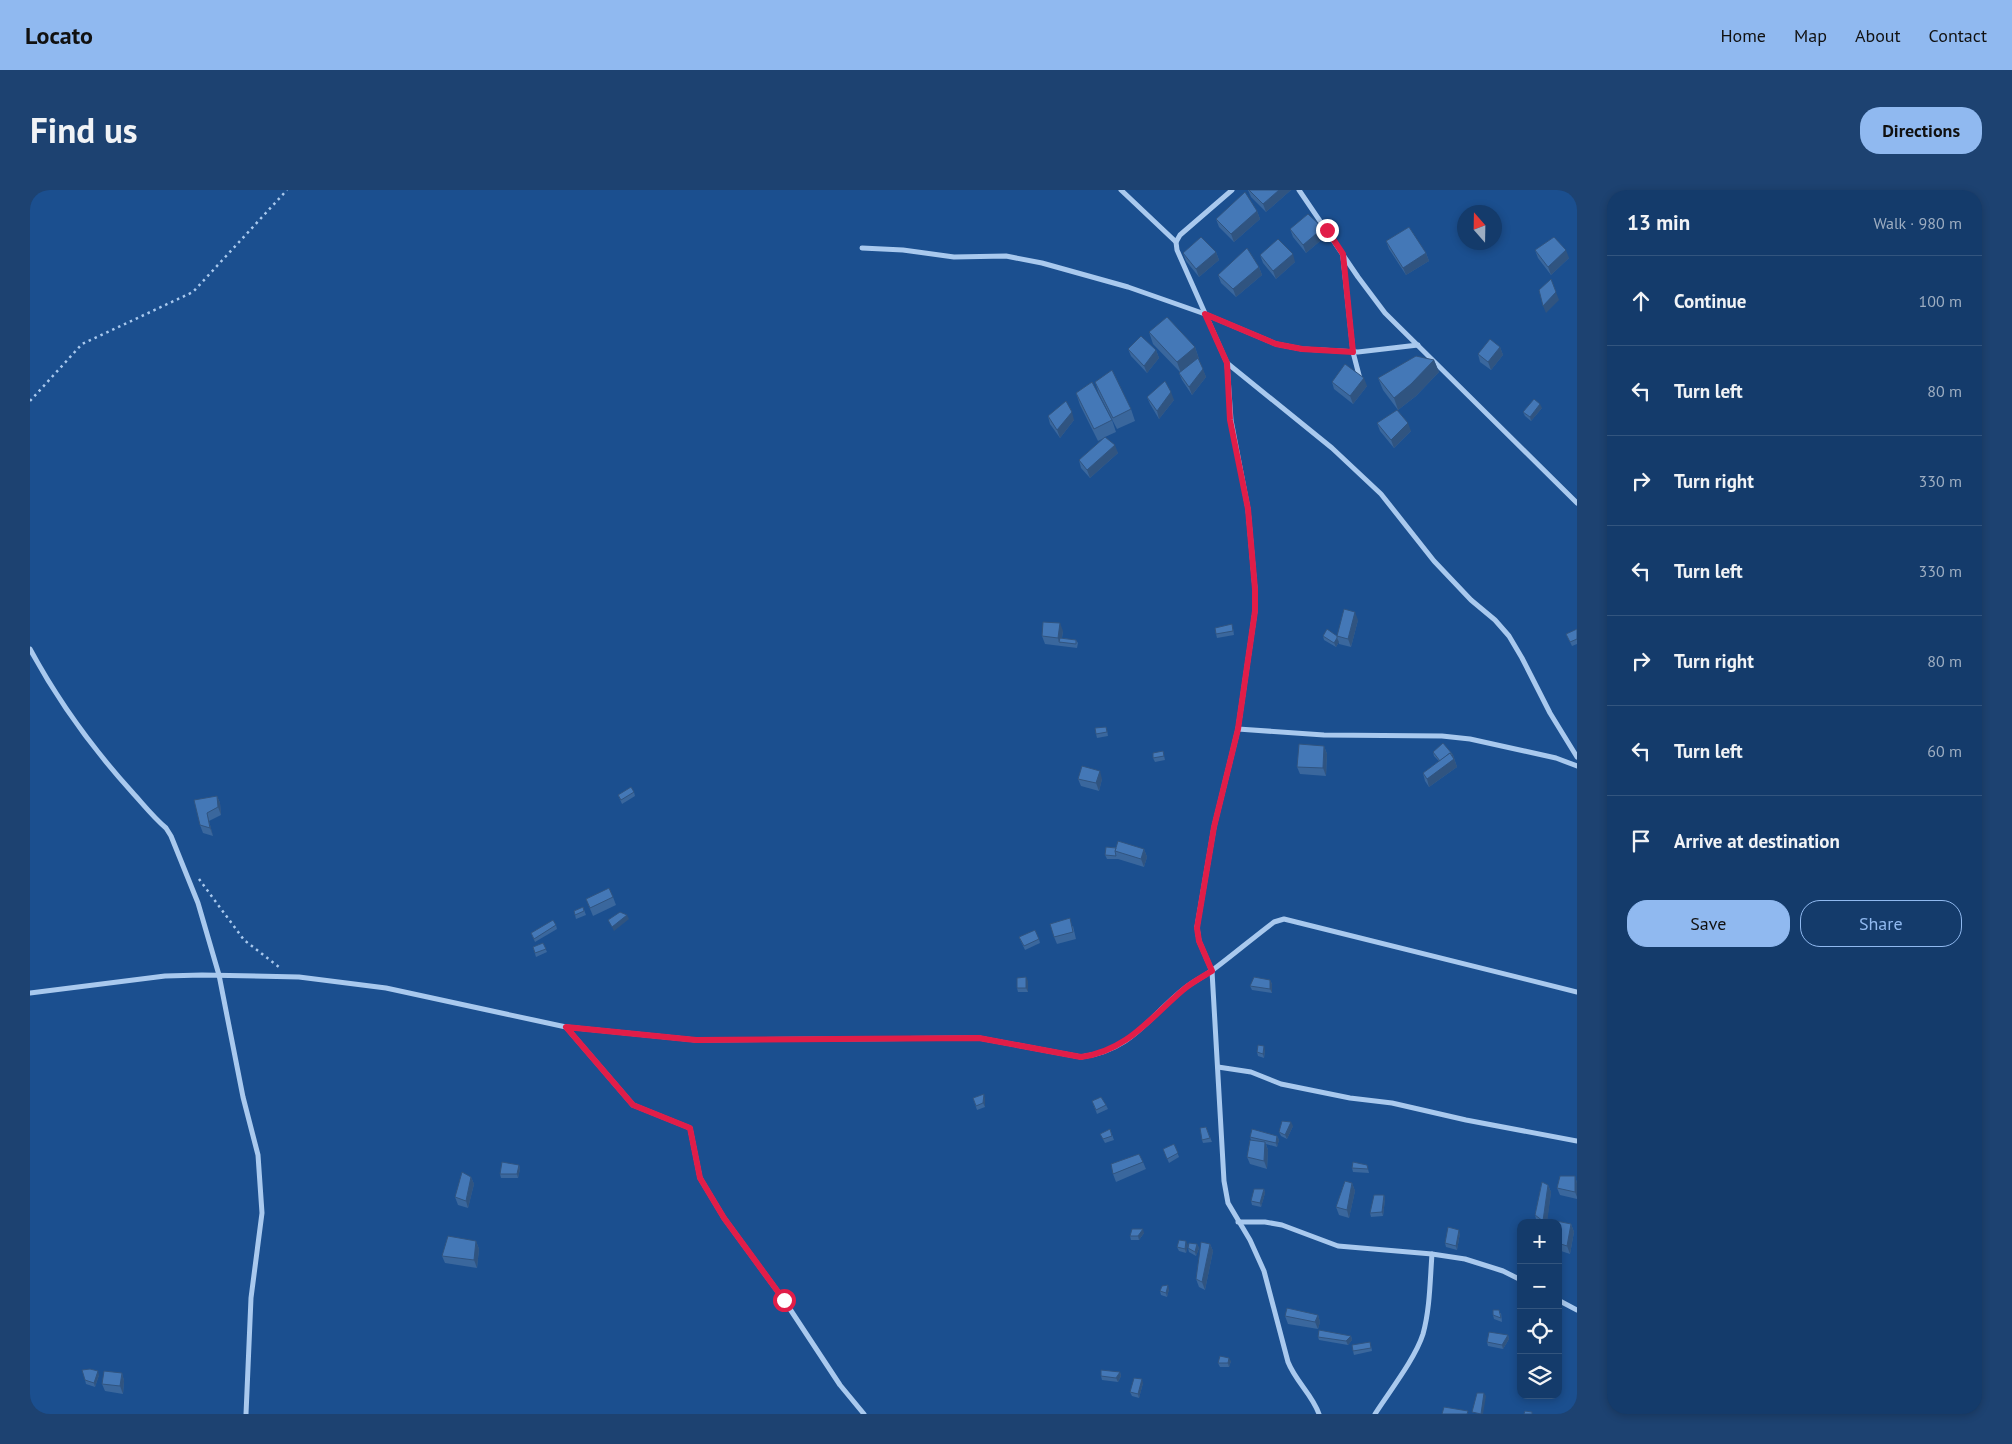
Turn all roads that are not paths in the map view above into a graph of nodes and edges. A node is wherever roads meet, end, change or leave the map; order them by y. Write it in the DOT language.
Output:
graph roads {
  1 [pos="1121,190"];
  2 [pos="1232,190"];
  3 [pos="1299,190"];
  4 [pos="1176,242"];
  5 [pos="862,248"];
  6 [pos="1343,254"];
  7 [pos="1205,314"];
  8 [pos="1418,345"];
  9 [pos="1353,352"];
  10 [pos="1227,363"];
  11 [pos="1360,382"];
  12 [pos="1577,504"];
  13 [pos="30,650"];
  14 [pos="1238,729"];
  15 [pos="1577,757"];
  16 [pos="1577,766"];
  17 [pos="1212,971"];
  18 [pos="219,975"];
  19 [pos="1577,992"];
  20 [pos="30,993"];
  21 [pos="566,1027"];
  22 [pos="1218,1067"];
  23 [pos="1577,1141"];
  24 [pos="1238,1222"];
  25 [pos="1432,1254"];
  26 [pos="1517,1278"];
  27 [pos="1562,1302"];
  28 [pos="1577,1310"];
  29 [pos="246,1414"];
  30 [pos="864,1414"];
  31 [pos="1319,1414"];
  32 [pos="1375,1414"];
  1 -- 4 [label="street"];
  2 -- 4 [label="street"];
  3 -- 6 [label="street"];
  4 -- 7 [label="street"];
  5 -- 7 [label="street"];
  6 -- 8 [label="street"];
  6 -- 9 [label="street"];
  7 -- 9 [label="street"];
  7 -- 10 [label="street"];
  8 -- 9 [label="street"];
  8 -- 12 [label="street"];
  9 -- 11 [label="street"];
  10 -- 14 [label="street"];
  10 -- 15 [label="street"];
  13 -- 18 [label="street"];
  14 -- 16 [label="street"];
  14 -- 17 [label="street"];
  17 -- 19 [label="street"];
  17 -- 21 [label="street"];
  17 -- 22 [label="street"];
  18 -- 20 [label="street"];
  18 -- 21 [label="street"];
  18 -- 29 [label="street"];
  21 -- 30 [label="street"];
  22 -- 23 [label="street"];
  22 -- 24 [label="street"];
  24 -- 25 [label="street"];
  24 -- 31 [label="street"];
  25 -- 26 [label="street"];
  25 -- 32 [label="street"];
  27 -- 28 [label="street"];
}
